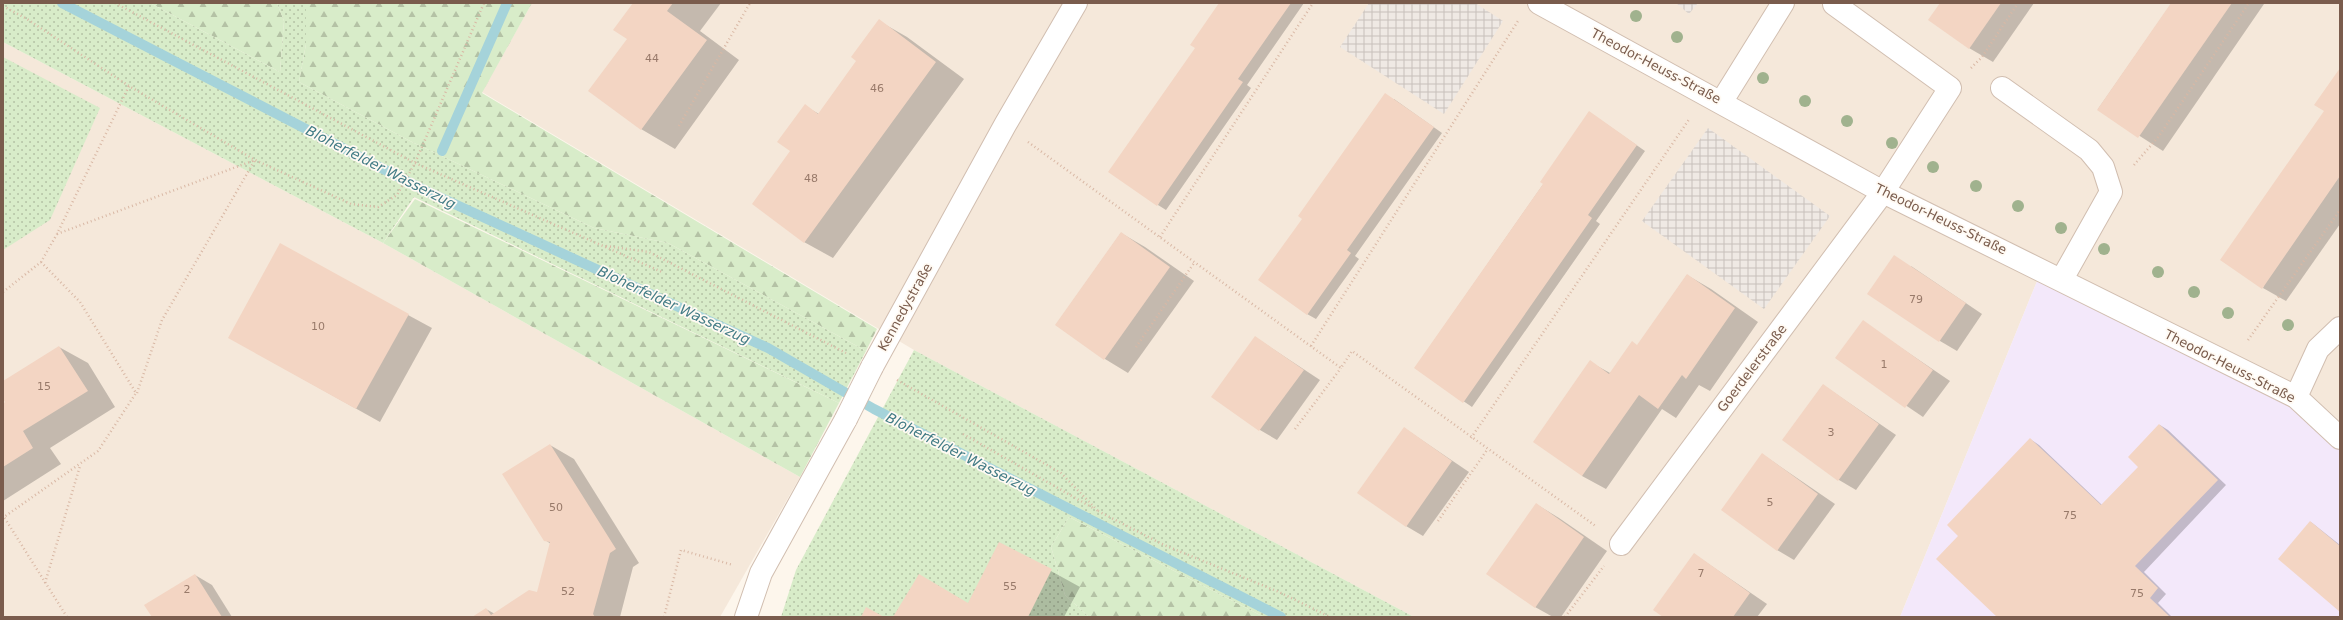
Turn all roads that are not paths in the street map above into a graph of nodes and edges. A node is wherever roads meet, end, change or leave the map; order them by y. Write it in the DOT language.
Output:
graph roads {
  1 [pos="1076,3"];
  2 [pos="1783,3"];
  3 [pos="1834,4"];
  4 [pos="1551,6"];
  5 [pos="2002,88"];
  6 [pos="1714,97"];
  7 [pos="1884,192"];
  8 [pos="2062,280"];
  9 [pos="2340,328"];
  10 [pos="2296,397"];
  11 [pos="2340,438"];
  12 [pos="1621,544"];
  13 [pos="746,617"];
  1 -- 13 [label="street, Kennedystraße, bridge"];
  2 -- 6 [label="street"];
  3 -- 7 [label="street, Goerdelerstraße"];
  4 -- 6 [label="street, Theodor-Heuss-Straße"];
  5 -- 8 [label="street"];
  6 -- 7 [label="street, Theodor-Heuss-Straße"];
  7 -- 8 [label="street, Theodor-Heuss-Straße"];
  7 -- 12 [label="street, Goerdelerstraße"];
  8 -- 10 [label="street, Theodor-Heuss-Straße"];
  9 -- 10 [label="street"];
  10 -- 11 [label="street, Theodor-Heuss-Straße"];
}
